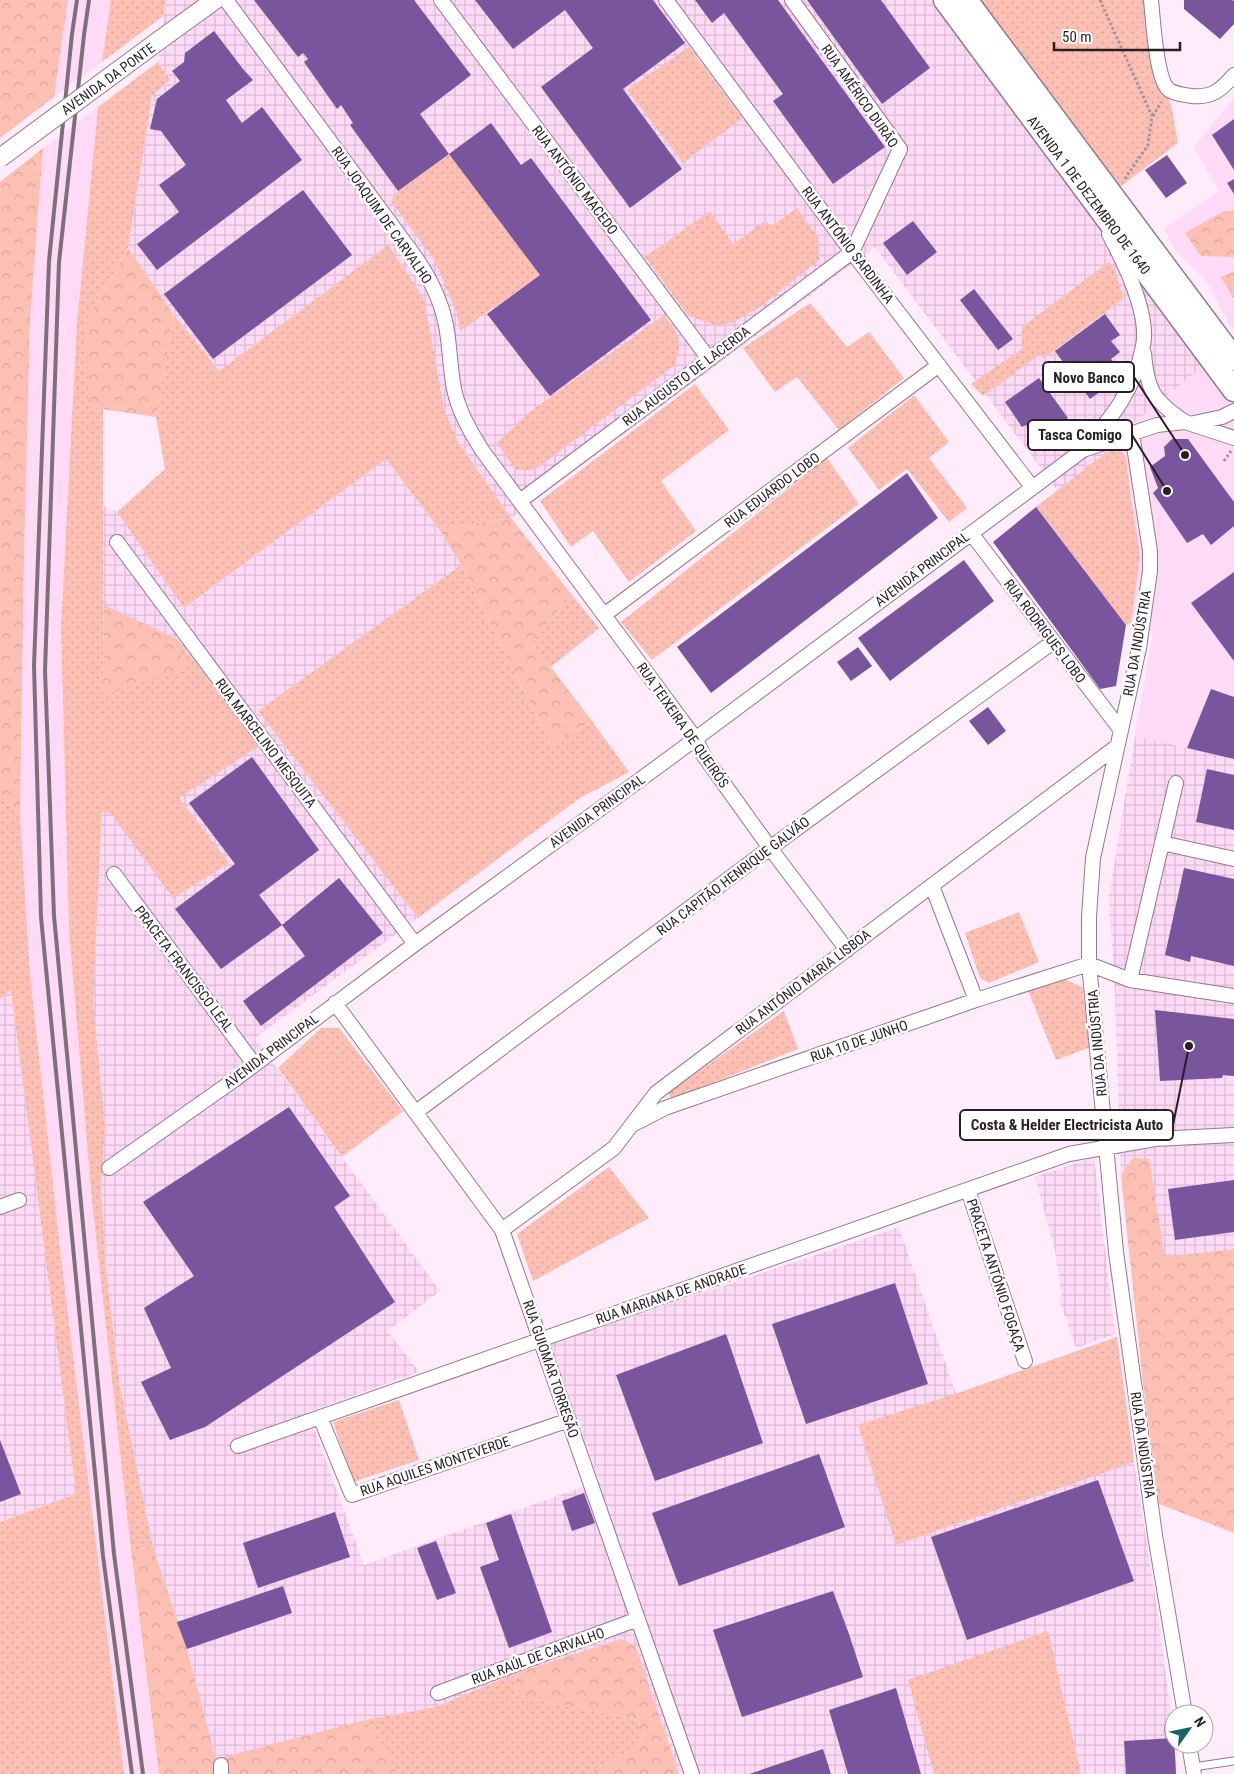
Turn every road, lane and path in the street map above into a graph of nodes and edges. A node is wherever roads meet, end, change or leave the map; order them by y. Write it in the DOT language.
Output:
graph roads {
  1 [pos="215,0"];
  2 [pos="226,0"];
  3 [pos="441,0"];
  4 [pos="666,0"];
  5 [pos="792,0"];
  6 [pos="945,0"];
  7 [pos="966,0"];
  8 [pos="1100,0"];
  9 [pos="1151,0"];
  10 [pos="1234,75"];
  11 [pos="0,158"];
  12 [pos="1102,197"];
  13 [pos="852,252"];
  14 [pos="1144,345"];
  15 [pos="709,359"];
  16 [pos="1234,360"];
  17 [pos="939,365"];
  18 [pos="1234,390"];
  19 [pos="1234,411"];
  20 [pos="1189,423"];
  21 [pos="1132,433"];
  22 [pos="1234,438"];
  23 [pos="1083,450"];
  24 [pos="1032,487"];
  25 [pos="520,501"];
  26 [pos="971,533"];
  27 [pos="117,542"];
  28 [pos="604,615"];
  29 [pos="1053,642"];
  30 [pos="1120,729"];
  31 [pos="695,738"];
  32 [pos="1116,747"];
  33 [pos="1176,783"];
  34 [pos="1162,843"];
  35 [pos="770,848"];
  36 [pos="1234,859"];
  37 [pos="114,874"];
  38 [pos="932,886"];
  39 [pos="414,944"];
  40 [pos="847,950"];
  41 [pos="1089,964"];
  42 [pos="1130,980"];
  43 [pos="1234,996"];
  44 [pos="976,1000"];
  45 [pos="335,1003"];
  46 [pos="254,1064"];
  47 [pos="416,1112"];
  48 [pos="631,1125"];
  49 [pos="1234,1135"];
  50 [pos="1106,1149"];
  51 [pos="109,1168"];
  52 [pos="968,1190"];
  53 [pos="19,1200"];
  54 [pos="0,1207"];
  55 [pos="502,1230"];
  56 [pos="541,1339"];
  57 [pos="1025,1361"];
  58 [pos="320,1417"];
  59 [pos="569,1420"];
  60 [pos="238,1446"];
  61 [pos="638,1619"];
  62 [pos="438,1693"];
  63 [pos="1182,1704"];
  64 [pos="1191,1754"];
  65 [pos="1234,1761"];
  66 [pos="1194,1771"];
  67 [pos="692,1774"];
  1 -- 11 [label="street, AVENIDA DA PONTE, bridge"];
  2 -- 25 [label="street, RUA JOAQUIM DE CARVALHO"];
  3 -- 15 [label="street, RUA ANTÓNIO MACEDO"];
  4 -- 13 [label="street, RUA ANTÓNIO SARDINHA"];
  5 -- 13 [label="street, RUA AMÉRICO DURÃO"];
  6 -- 12 [label="main road, AVENIDA 1 DE DEZEMBRO DE 1640"];
  7 -- 12 [label="main road, AVENIDA 1 DE DEZEMBRO DE 1640"];
  8 -- 12 [label="path"];
  9 -- 10 [label="street"];
  12 -- 14 [label="street, AVENIDA PRINCIPAL"];
  12 -- 16 [label="main road, AVENIDA 1 DE DEZEMBRO DE 1640"];
  12 -- 18 [label="main road, AVENIDA 1 DE DEZEMBRO DE 1640"];
  13 -- 15 [label="street, RUA AUGUSTO DE LACERDA"];
  13 -- 17 [label="street, RUA ANTÓNIO SARDINHA"];
  14 -- 20 [label="street, AVENIDA PRINCIPAL"];
  14 -- 23 [label="street, AVENIDA PRINCIPAL"];
  15 -- 25 [label="street, RUA AUGUSTO DE LACERDA"];
  17 -- 24 [label="street, RUA ANTÓNIO SARDINHA"];
  17 -- 28 [label="street, RUA EDUARDO LOBO"];
  19 -- 20 [label="street, AVENIDA PRINCIPAL"];
  20 -- 21 [label="street, AVENIDA PRINCIPAL"];
  20 -- 22 [label="street, AVENIDA PRINCIPAL"];
  21 -- 23 [label="street, AVENIDA PRINCIPAL"];
  21 -- 30 [label="street, RUA DA INDÚSTRIA"];
  23 -- 24 [label="street, AVENIDA PRINCIPAL"];
  24 -- 26 [label="street, AVENIDA PRINCIPAL"];
  25 -- 28 [label="street, RUA TEIXEIRA DE QUEIRÓS"];
  26 -- 29 [label="street, RUA RODRIGUES LOBO"];
  26 -- 31 [label="street, AVENIDA PRINCIPAL"];
  27 -- 39 [label="street, RUA MARCELINO MESQUITA"];
  28 -- 31 [label="street, RUA TEIXEIRA DE QUEIRÓS"];
  29 -- 30 [label="street, RUA RODRIGUES LOBO"];
  29 -- 35 [label="street, RUA CAPITÃO HENRIQUE GALVÃO"];
  30 -- 32 [label="street, RUA DA INDÚSTRIA"];
  31 -- 35 [label="street, RUA TEIXEIRA DE QUEIRÓS"];
  31 -- 39 [label="street, AVENIDA PRINCIPAL"];
  32 -- 38 [label="street, RUA ANTÓNIO MARIA LISBOA"];
  32 -- 41 [label="street, RUA DA INDÚSTRIA"];
  33 -- 34 [label="street"];
  34 -- 36 [label="street"];
  34 -- 42 [label="street"];
  35 -- 40 [label="street, RUA TEIXEIRA DE QUEIRÓS"];
  35 -- 47 [label="street, RUA CAPITÃO HENRIQUE GALVÃO"];
  37 -- 46 [label="street, PRACETA FRANCISCO LEAL"];
  38 -- 40 [label="street, RUA ANTÓNIO MARIA LISBOA"];
  38 -- 44 [label="street"];
  39 -- 45 [label="street, AVENIDA PRINCIPAL"];
  40 -- 48 [label="street, RUA ANTÓNIO MARIA LISBOA"];
  41 -- 42 [label="street"];
  41 -- 44 [label="street, RUA 10 DE JUNHO"];
  41 -- 50 [label="street, RUA DA INDÚSTRIA"];
  42 -- 43 [label="street"];
  44 -- 48 [label="street, RUA 10 DE JUNHO"];
  45 -- 46 [label="street, AVENIDA PRINCIPAL"];
  45 -- 47 [label="street, RUA GUIOMAR TORRESÃO"];
  46 -- 51 [label="street, AVENIDA PRINCIPAL"];
  47 -- 55 [label="street, RUA GUIOMAR TORRESÃO"];
  48 -- 55 [label="street, RUA ANTÓNIO MARIA LISBOA"];
  49 -- 50 [label="street, RUA MARIANA DE ANDRADE"];
  50 -- 52 [label="street, RUA MARIANA DE ANDRADE"];
  50 -- 63 [label="street, RUA DA INDÚSTRIA"];
  52 -- 56 [label="street, RUA MARIANA DE ANDRADE"];
  52 -- 57 [label="street, PRACETA ANTÓNIO FOGAÇA"];
  53 -- 54 [label="street"];
  55 -- 56 [label="street, RUA GUIOMAR TORRESÃO"];
  56 -- 58 [label="street, RUA MARIANA DE ANDRADE"];
  56 -- 59 [label="street, RUA GUIOMAR TORRESÃO"];
  58 -- 59 [label="street, RUA AQUILES MONTEVERDE"];
  58 -- 60 [label="street, RUA MARIANA DE ANDRADE"];
  59 -- 61 [label="street, RUA GUIOMAR TORRESÃO"];
  61 -- 62 [label="street, RUA RAÚL DE CARVALHO"];
  61 -- 67 [label="street, RUA GUIOMAR TORRESÃO"];
  64 -- 66 [label="street"];
  65 -- 66 [label="lane"];
}
